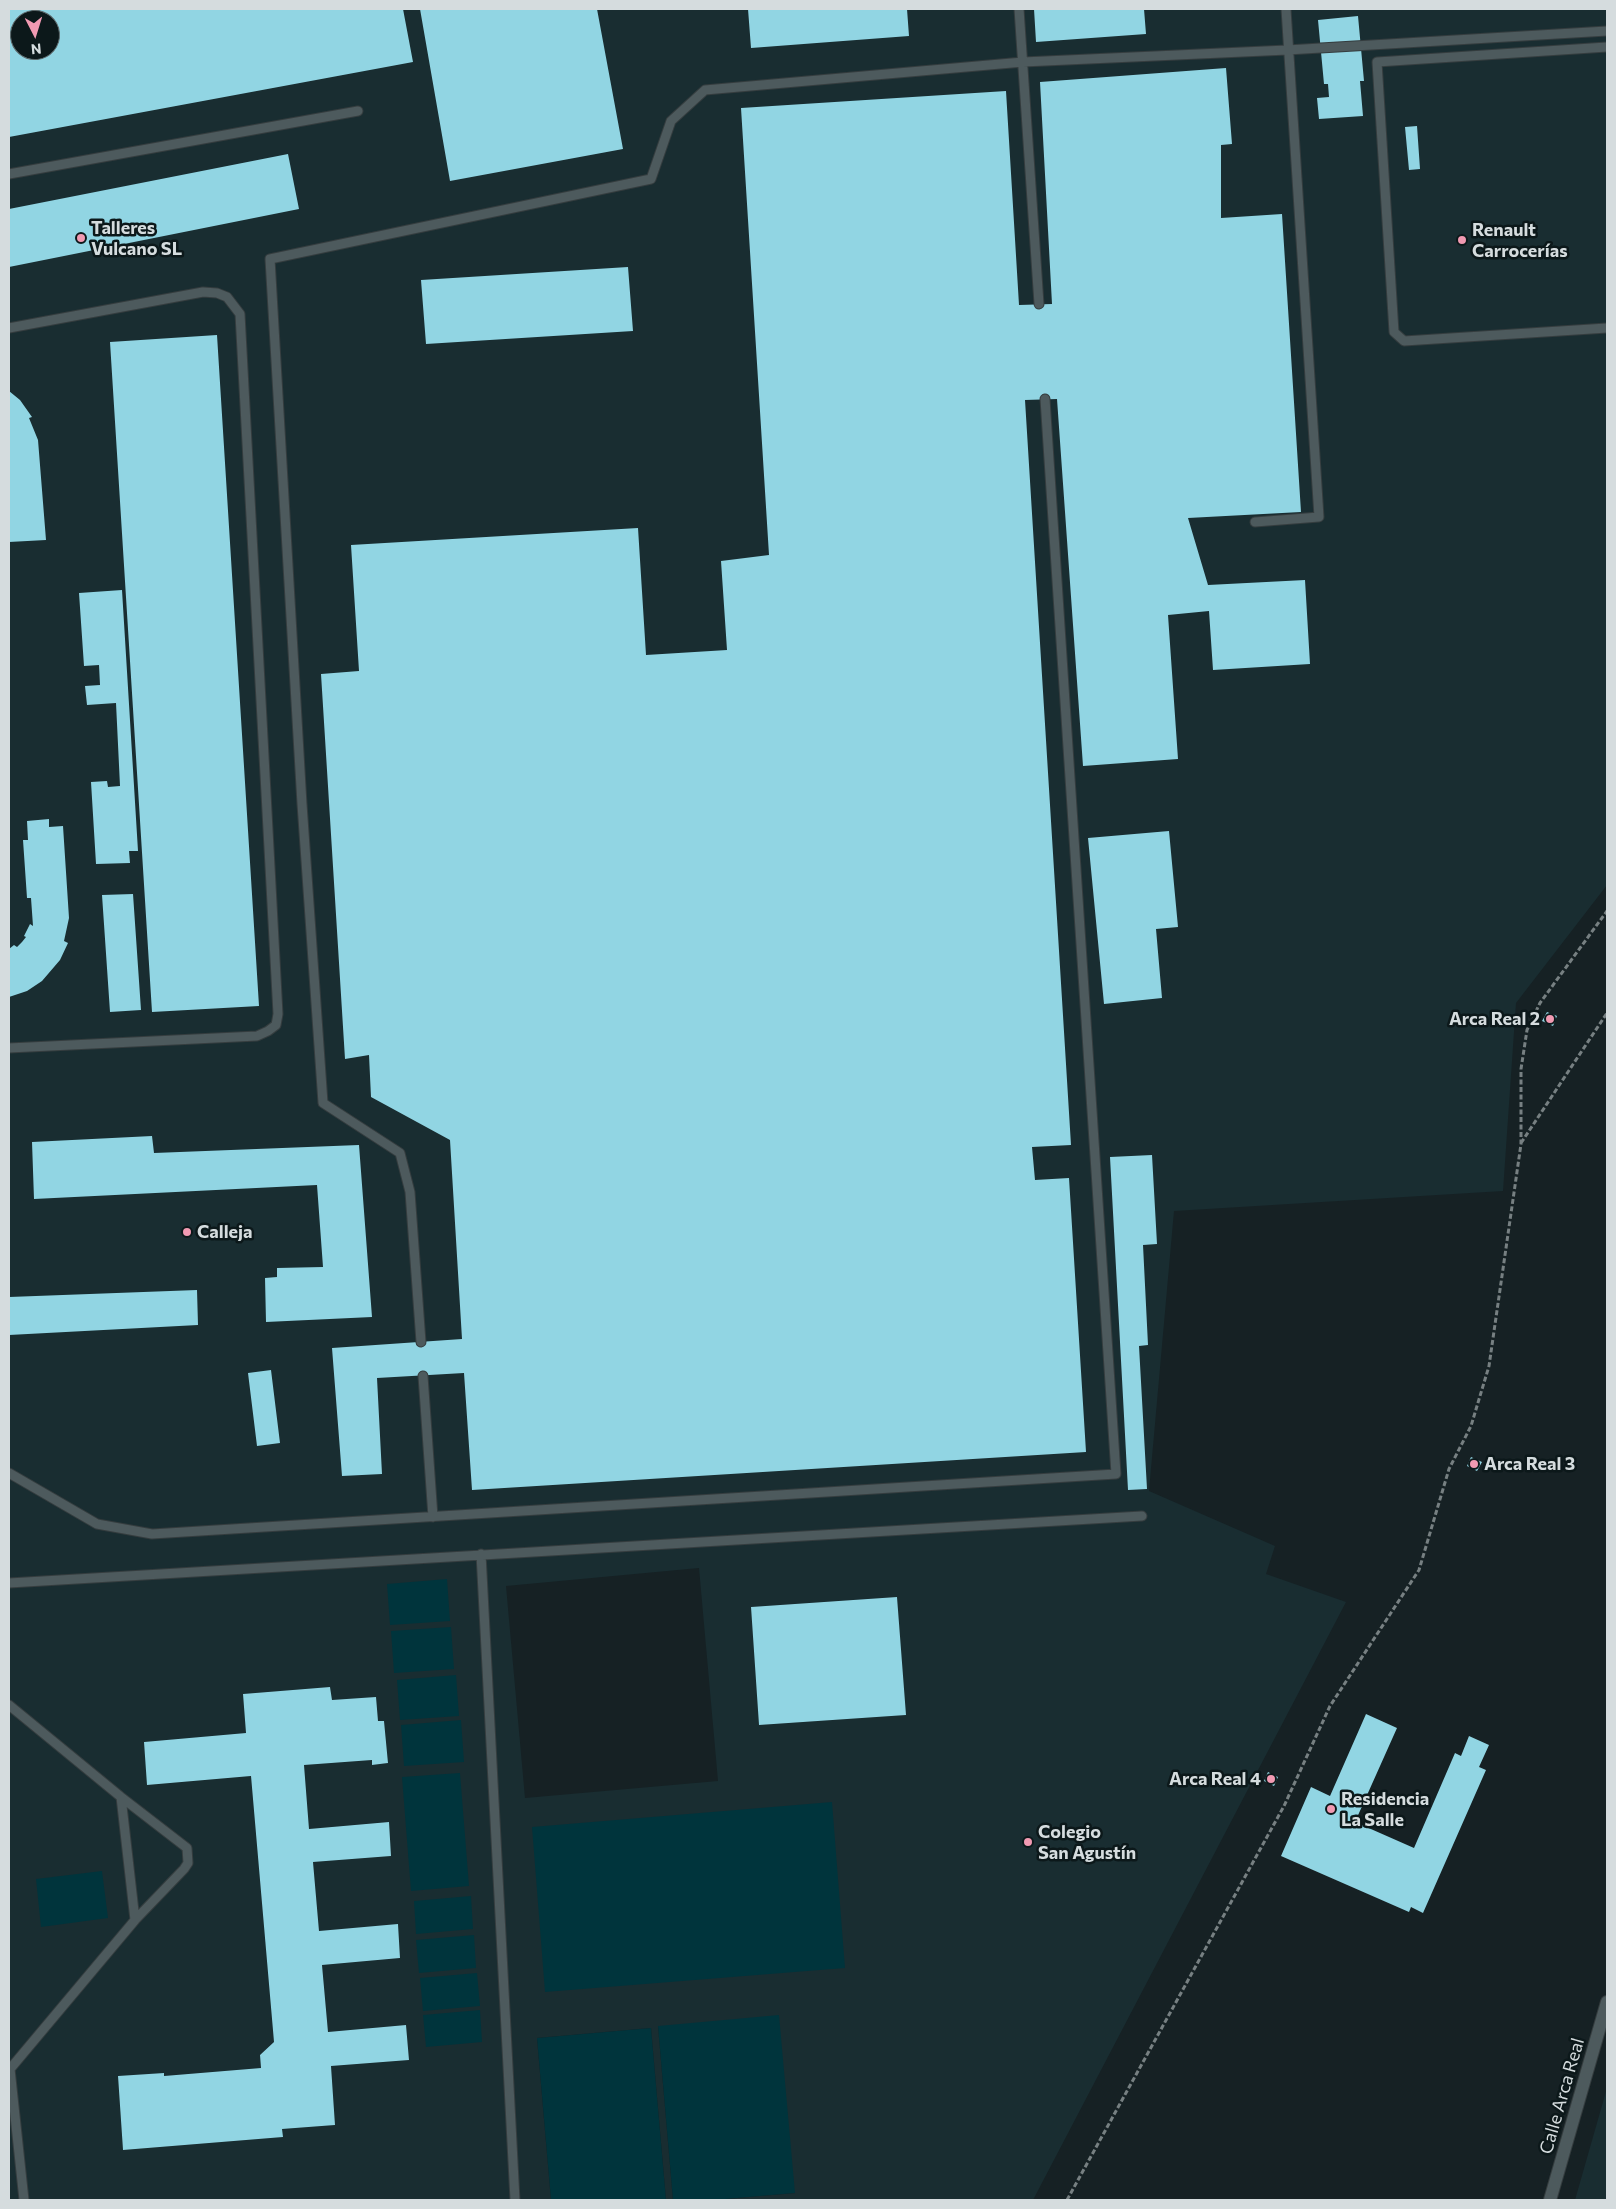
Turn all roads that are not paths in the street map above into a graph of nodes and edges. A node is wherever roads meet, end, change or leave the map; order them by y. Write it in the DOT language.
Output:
graph roads {
  1 [pos="1019,9"];
  2 [pos="1286,9"];
  3 [pos="1607,31"];
  4 [pos="1607,47"];
  5 [pos="1287,50"];
  6 [pos="1023,62"];
  7 [pos="358,111"];
  8 [pos="9,174"];
  9 [pos="1039,304"];
  10 [pos="9,328"];
  11 [pos="1607,328"];
  12 [pos="1045,399"];
  13 [pos="1255,522"];
  14 [pos="9,1048"];
  15 [pos="421,1342"];
  16 [pos="423,1376"];
  17 [pos="9,1473"];
  18 [pos="1142,1516"];
  19 [pos="433,1517"];
  20 [pos="482,1554"];
  21 [pos="9,1583"];
  22 [pos="9,1705"];
  23 [pos="121,1797"];
  24 [pos="135,1920"];
  25 [pos="1607,2002"];
  26 [pos="24,2200"];
  27 [pos="515,2200"];
  28 [pos="1550,2200"];
  1 -- 6 [label="lane"];
  2 -- 5 [label="lane"];
  3 -- 5 [label="lane"];
  4 -- 11 [label="lane"];
  5 -- 6 [label="lane"];
  5 -- 13 [label="lane"];
  6 -- 9 [label="lane"];
  6 -- 15 [label="lane"];
  7 -- 8 [label="lane"];
  10 -- 14 [label="lane"];
  12 -- 19 [label="lane"];
  16 -- 19 [label="lane"];
  17 -- 19 [label="lane"];
  18 -- 20 [label="lane"];
  20 -- 21 [label="lane"];
  20 -- 27 [label="lane"];
  22 -- 23 [label="lane"];
  23 -- 24 [label="lane"];
  23 -- 24 [label="lane"];
  24 -- 26 [label="lane"];
  25 -- 28 [label="street, Calle Arca Real"];
}
